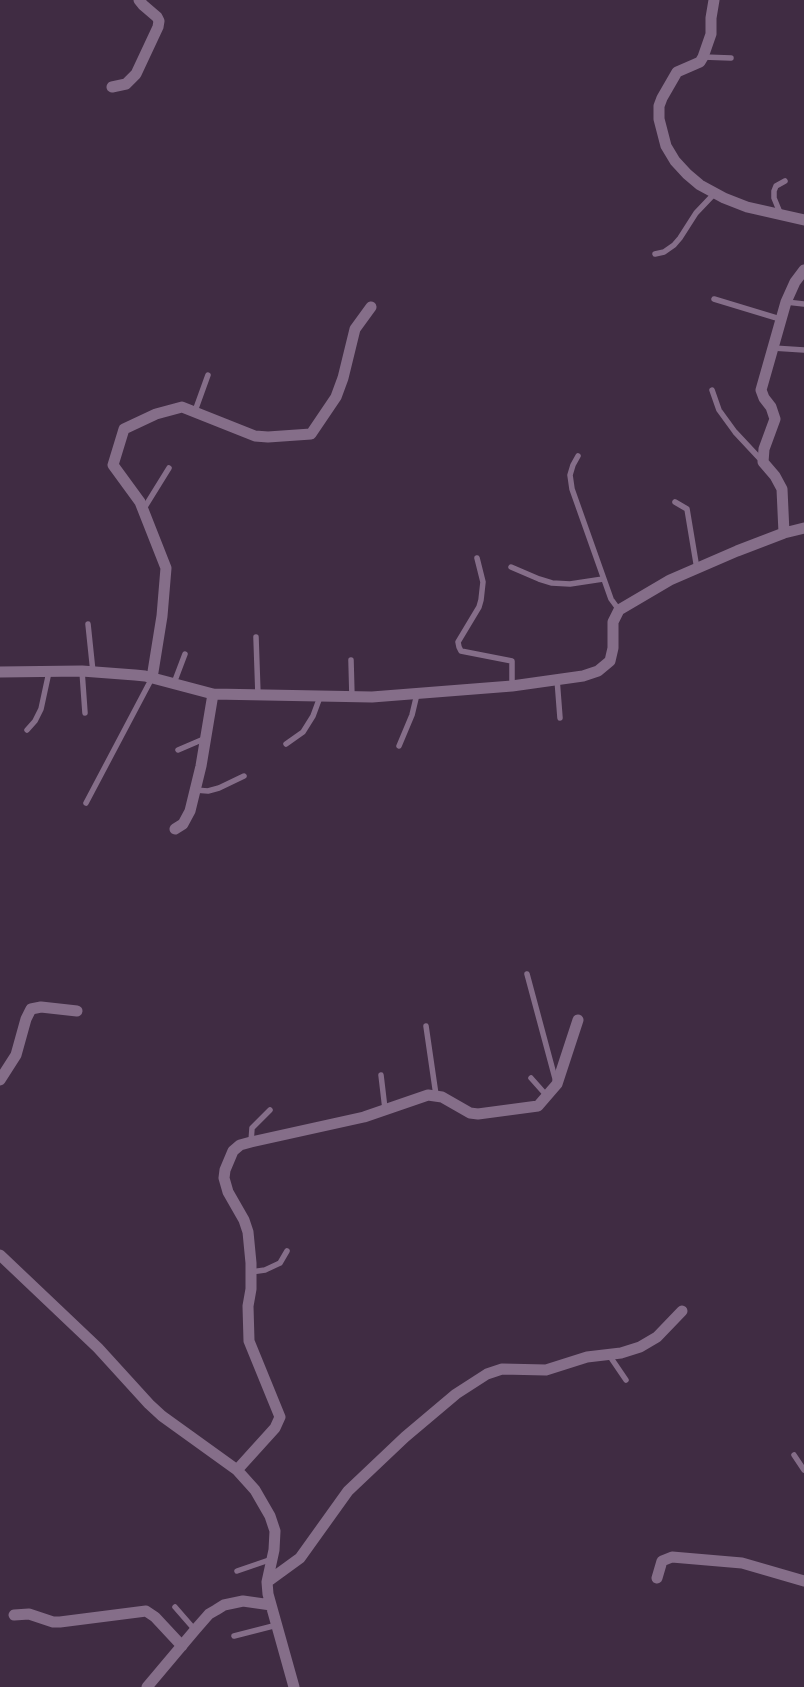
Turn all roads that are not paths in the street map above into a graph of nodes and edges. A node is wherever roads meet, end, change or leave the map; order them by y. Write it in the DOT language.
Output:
graph roads {
  1 [pos="139,0"];
  2 [pos="714,0"];
  3 [pos="703,57"];
  4 [pos="730,58"];
  5 [pos="112,87"];
  6 [pos="785,181"];
  7 [pos="714,193"];
  8 [pos="781,215"];
  9 [pos="804,220"];
  10 [pos="655,254"];
  11 [pos="804,270"];
  12 [pos="714,299"];
  13 [pos="786,302"];
  14 [pos="804,304"];
  15 [pos="371,307"];
  16 [pos="780,320"];
  17 [pos="773,348"];
  18 [pos="804,350"];
  19 [pos="208,375"];
  20 [pos="712,390"];
  21 [pos="195,411"];
  22 [pos="578,456"];
  23 [pos="763,462"];
  24 [pos="169,468"];
  25 [pos="675,502"];
  26 [pos="142,510"];
  27 [pos="804,528"];
  28 [pos="784,533"];
  29 [pos="477,558"];
  30 [pos="510,567"];
  31 [pos="697,569"];
  32 [pos="604,579"];
  33 [pos="620,610"];
  34 [pos="88,624"];
  35 [pos="256,637"];
  36 [pos="184,654"];
  37 [pos="351,660"];
  38 [pos="0,672"];
  39 [pos="49,672"];
  40 [pos="87,672"];
  41 [pos="152,678"];
  42 [pos="557,679"];
  43 [pos="174,684"];
  44 [pos="512,686"];
  45 [pos="213,694"];
  46 [pos="417,694"];
  47 [pos="258,695"];
  48 [pos="320,697"];
  49 [pos="352,697"];
  50 [pos="85,713"];
  51 [pos="560,718"];
  52 [pos="28,730"];
  53 [pos="206,738"];
  54 [pos="286,744"];
  55 [pos="399,746"];
  56 [pos="178,750"];
  57 [pos="244,776"];
  58 [pos="195,790"];
  59 [pos="86,803"];
  60 [pos="175,829"];
  61 [pos="527,974"];
  62 [pos="77,1011"];
  63 [pos="578,1020"];
  64 [pos="426,1026"];
  65 [pos="381,1075"];
  66 [pos="531,1078"];
  67 [pos="0,1080"];
  68 [pos="557,1084"];
  69 [pos="436,1095"];
  70 [pos="547,1096"];
  71 [pos="385,1109"];
  72 [pos="270,1110"];
  73 [pos="251,1142"];
  74 [pos="286,1250"];
  75 [pos="0,1255"];
  76 [pos="251,1272"];
  77 [pos="682,1311"];
  78 [pos="608,1355"];
  79 [pos="626,1380"];
  80 [pos="794,1455"];
  81 [pos="237,1470"];
  82 [pos="804,1470"];
  83 [pos="272,1559"];
  84 [pos="237,1571"];
  85 [pos="657,1578"];
  86 [pos="804,1581"];
  87 [pos="267,1582"];
  88 [pos="271,1605"];
  89 [pos="175,1607"];
  90 [pos="14,1615"];
  91 [pos="277,1625"];
  92 [pos="195,1630"];
  93 [pos="234,1636"];
  94 [pos="182,1646"];
  95 [pos="147,1687"];
  96 [pos="294,1687"];
  1 -- 5 [label="street"];
  2 -- 3 [label="street"];
  3 -- 4 [label="lane"];
  3 -- 7 [label="street"];
  6 -- 8 [label="lane"];
  7 -- 8 [label="street"];
  7 -- 10 [label="lane"];
  8 -- 9 [label="street"];
  11 -- 13 [label="street"];
  12 -- 16 [label="lane"];
  13 -- 14 [label="lane"];
  13 -- 16 [label="street"];
  15 -- 21 [label="street"];
  16 -- 17 [label="street"];
  17 -- 18 [label="lane"];
  17 -- 23 [label="street"];
  19 -- 21 [label="lane"];
  20 -- 23 [label="lane"];
  21 -- 26 [label="street"];
  22 -- 32 [label="lane"];
  23 -- 28 [label="street"];
  24 -- 26 [label="lane"];
  25 -- 31 [label="lane"];
  26 -- 41 [label="street"];
  27 -- 28 [label="street"];
  28 -- 31 [label="street"];
  29 -- 44 [label="lane"];
  30 -- 32 [label="lane"];
  31 -- 33 [label="street"];
  32 -- 33 [label="lane"];
  33 -- 42 [label="street"];
  34 -- 40 [label="lane"];
  35 -- 47 [label="lane"];
  36 -- 43 [label="lane"];
  37 -- 49 [label="lane"];
  38 -- 39 [label="street"];
  39 -- 40 [label="street"];
  39 -- 52 [label="lane"];
  40 -- 41 [label="street"];
  40 -- 50 [label="lane"];
  41 -- 43 [label="street"];
  41 -- 59 [label="lane"];
  42 -- 44 [label="street"];
  42 -- 51 [label="lane"];
  43 -- 45 [label="street"];
  44 -- 46 [label="street"];
  45 -- 47 [label="street"];
  45 -- 53 [label="street"];
  46 -- 49 [label="street"];
  46 -- 55 [label="lane"];
  47 -- 48 [label="street"];
  48 -- 49 [label="street"];
  48 -- 54 [label="lane"];
  53 -- 56 [label="lane"];
  53 -- 58 [label="street"];
  57 -- 58 [label="lane"];
  58 -- 60 [label="street"];
  61 -- 68 [label="lane"];
  62 -- 67 [label="street"];
  63 -- 68 [label="street"];
  64 -- 69 [label="lane"];
  65 -- 71 [label="lane"];
  66 -- 70 [label="lane"];
  68 -- 70 [label="street"];
  69 -- 70 [label="street"];
  69 -- 71 [label="street"];
  71 -- 73 [label="street"];
  72 -- 73 [label="lane"];
  73 -- 76 [label="street"];
  74 -- 76 [label="lane"];
  75 -- 81 [label="street"];
  76 -- 81 [label="street"];
  77 -- 78 [label="street"];
  78 -- 79 [label="lane"];
  78 -- 87 [label="street"];
  80 -- 82 [label="lane"];
  81 -- 83 [label="street"];
  83 -- 84 [label="lane"];
  83 -- 87 [label="street"];
  85 -- 86 [label="street"];
  87 -- 88 [label="street"];
  88 -- 91 [label="street"];
  88 -- 92 [label="street"];
  89 -- 92 [label="lane"];
  90 -- 94 [label="street"];
  91 -- 93 [label="lane"];
  91 -- 96 [label="street"];
  92 -- 94 [label="street"];
  94 -- 95 [label="street"];
}
